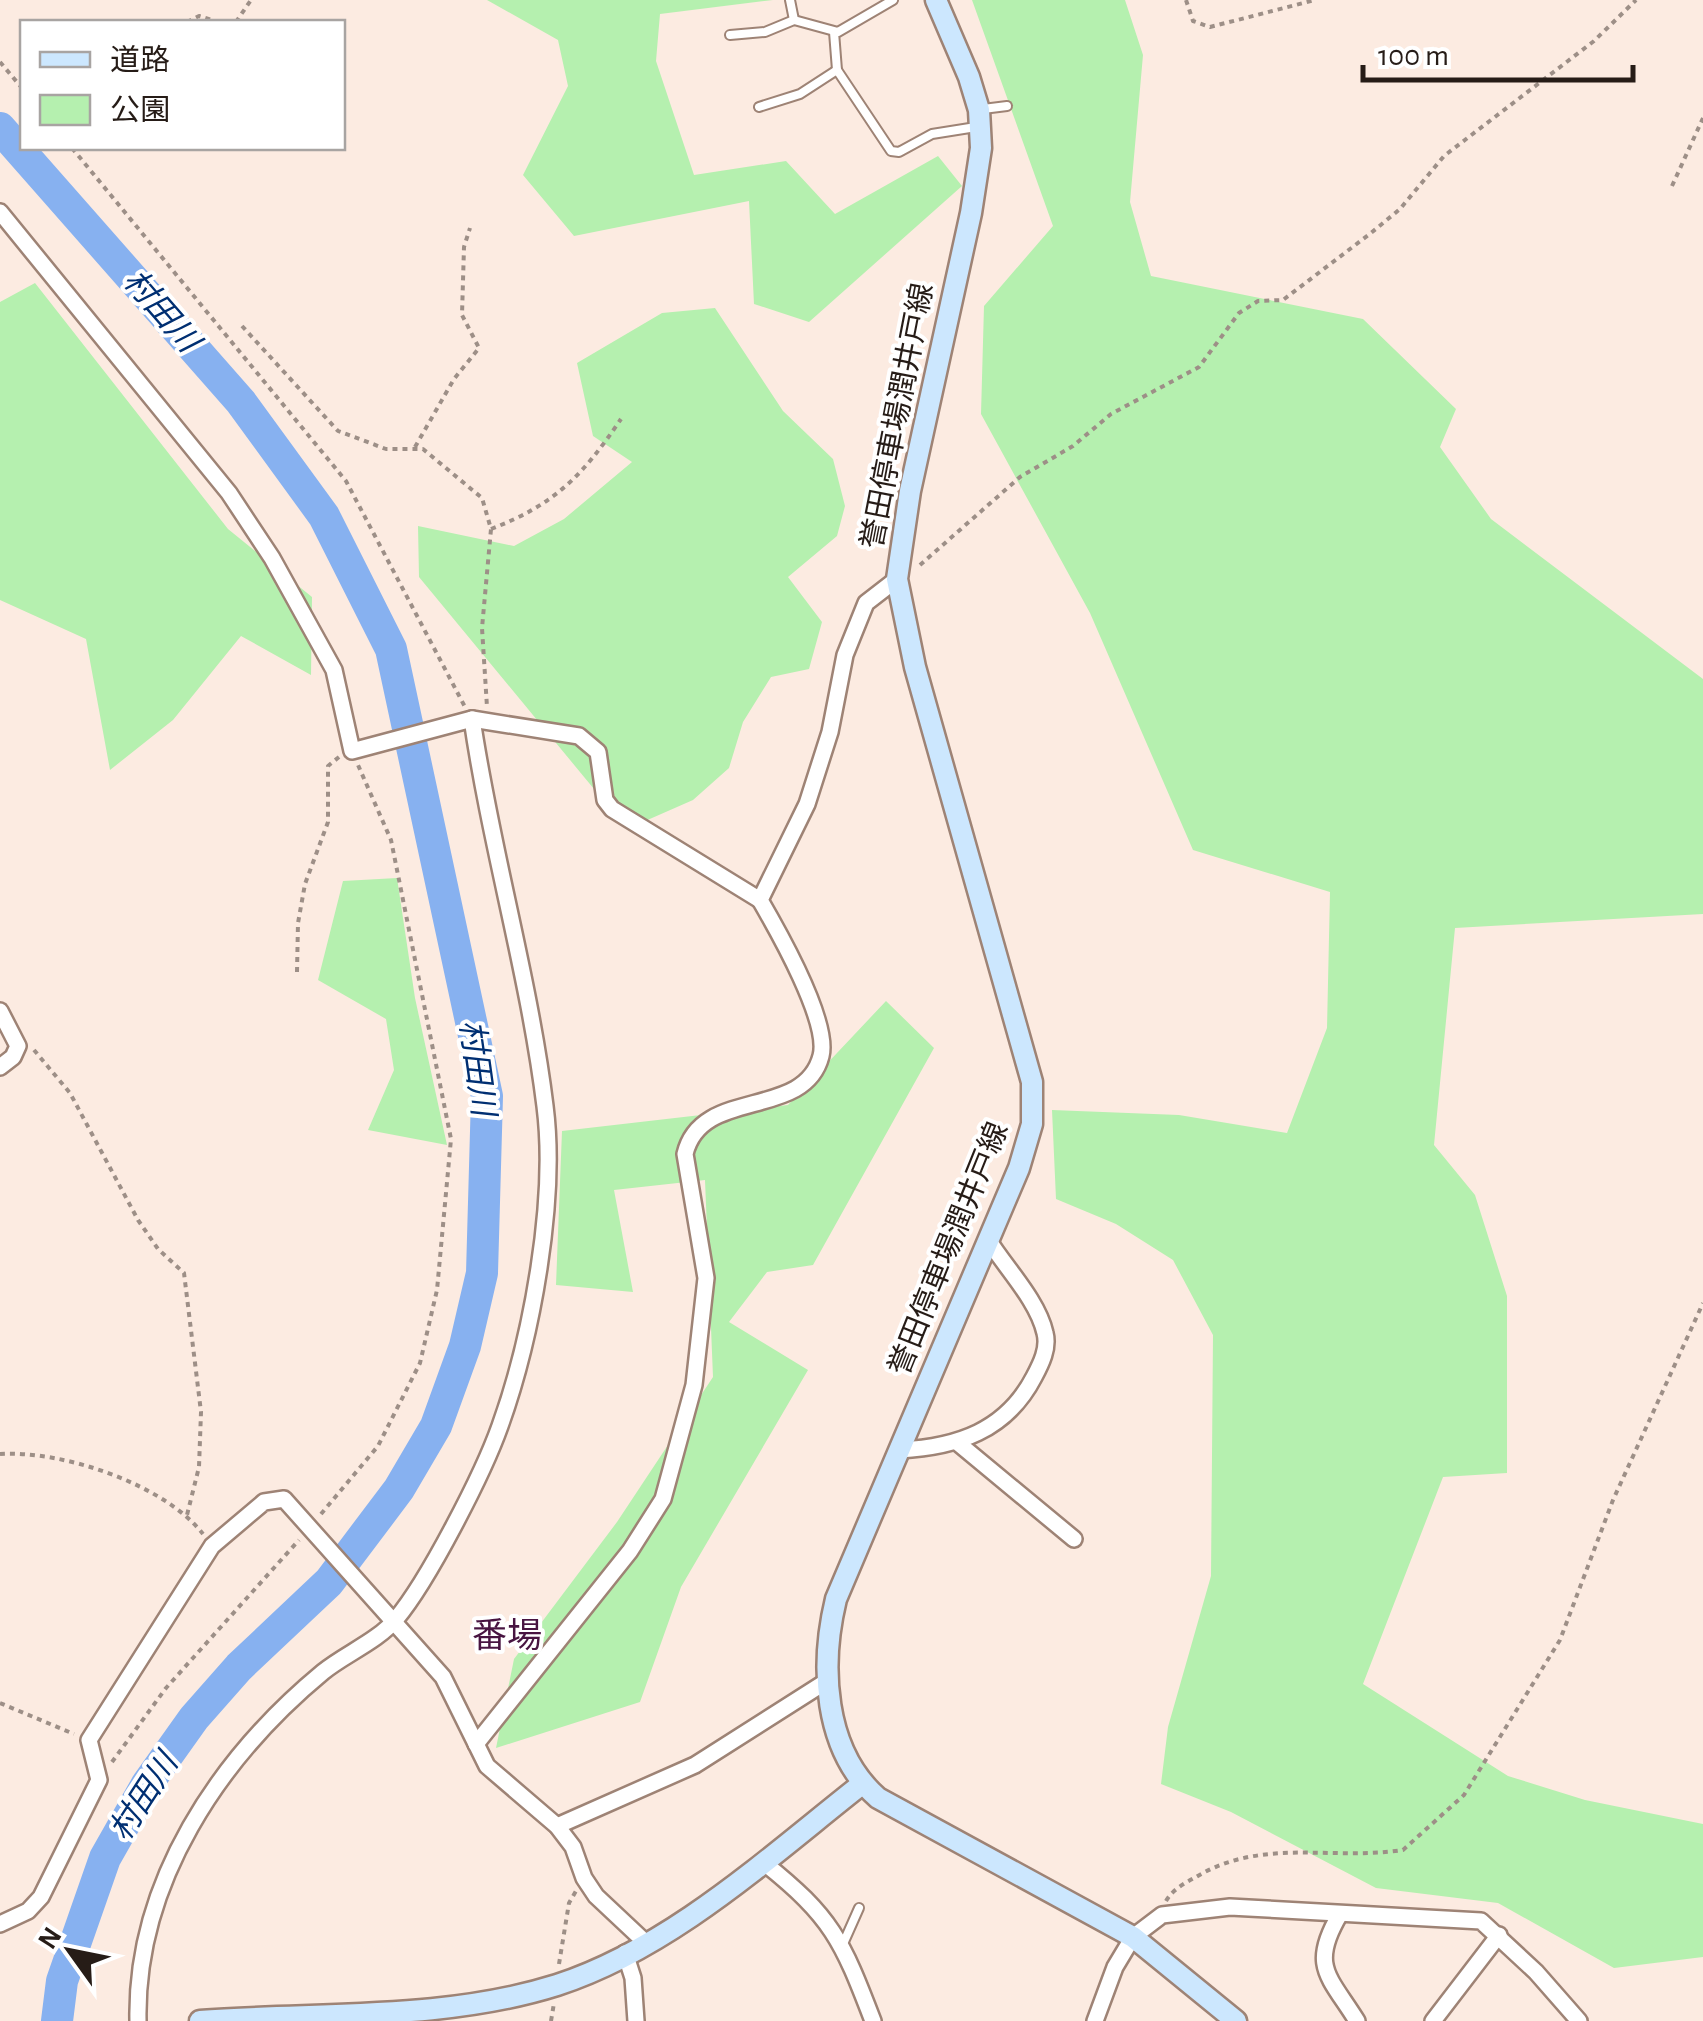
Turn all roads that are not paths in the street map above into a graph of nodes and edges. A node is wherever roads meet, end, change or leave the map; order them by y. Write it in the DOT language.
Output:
graph roads {
  1 [pos="790,0"];
  2 [pos="893,0"];
  3 [pos="936,0"];
  4 [pos="794,20"];
  5 [pos="834,32"];
  6 [pos="730,35"];
  7 [pos="837,70"];
  8 [pos="1007,106"];
  9 [pos="759,108"];
  10 [pos="980,118"];
  11 [pos="0,212"];
  12 [pos="897,578"];
  13 [pos="472,719"];
  14 [pos="760,900"];
  15 [pos="0,1011"];
  16 [pos="0,1067"];
  17 [pos="989,1240"];
  18 [pos="958,1443"];
  19 [pos="900,1450"];
  20 [pos="1074,1538"];
  21 [pos="395,1621"];
  22 [pos="827,1680"];
  23 [pos="476,1744"];
  24 [pos="862,1784"];
  25 [pos="557,1826"];
  26 [pos="763,1862"];
  27 [pos="859,1908"];
  28 [pos="1340,1914"];
  29 [pos="0,1924"];
  30 [pos="1499,1935"];
  31 [pos="1133,1937"];
  32 [pos="645,1942"];
  33 [pos="843,1944"];
  34 [pos="625,1953"];
  35 [pos="424,2014"];
  36 [pos="138,2021"];
  37 [pos="203,2021"];
  38 [pos="636,2021"];
  39 [pos="873,2021"];
  40 [pos="1095,2021"];
  41 [pos="1236,2021"];
  42 [pos="1357,2021"];
  43 [pos="1432,2021"];
  44 [pos="1579,2021"];
  1 -- 4 [label="lane"];
  2 -- 5 [label="lane"];
  3 -- 10 [label="main road, 誉田停車場潤井戸線"];
  4 -- 5 [label="lane"];
  4 -- 6 [label="lane"];
  5 -- 7 [label="lane"];
  7 -- 9 [label="lane"];
  7 -- 10 [label="lane"];
  8 -- 10 [label="lane"];
  10 -- 12 [label="main road, 誉田停車場潤井戸線"];
  11 -- 13 [label="street"];
  12 -- 14 [label="street"];
  12 -- 17 [label="main road, 誉田停車場潤井戸線"];
  13 -- 14 [label="street"];
  13 -- 21 [label="street"];
  14 -- 23 [label="street"];
  15 -- 16 [label="street"];
  17 -- 18 [label="street"];
  17 -- 19 [label="main road, 誉田停車場潤井戸線"];
  18 -- 19 [label="street"];
  18 -- 20 [label="street"];
  19 -- 22 [label="main road, 誉田停車場潤井戸線"];
  21 -- 23 [label="street"];
  21 -- 29 [label="street"];
  21 -- 36 [label="street"];
  22 -- 24 [label="main road, 誉田停車場潤井戸線"];
  22 -- 25 [label="street"];
  23 -- 25 [label="street"];
  24 -- 26 [label="main road"];
  24 -- 31 [label="main road"];
  25 -- 32 [label="street"];
  26 -- 32 [label="main road"];
  26 -- 33 [label="street"];
  27 -- 33 [label="lane"];
  28 -- 30 [label="street"];
  28 -- 31 [label="street"];
  28 -- 42 [label="street"];
  30 -- 43 [label="street"];
  30 -- 44 [label="street"];
  31 -- 40 [label="street"];
  31 -- 41 [label="main road"];
  32 -- 34 [label="main road"];
  33 -- 39 [label="street"];
  34 -- 35 [label="main road"];
  34 -- 38 [label="street"];
  35 -- 37 [label="main road"];
}
